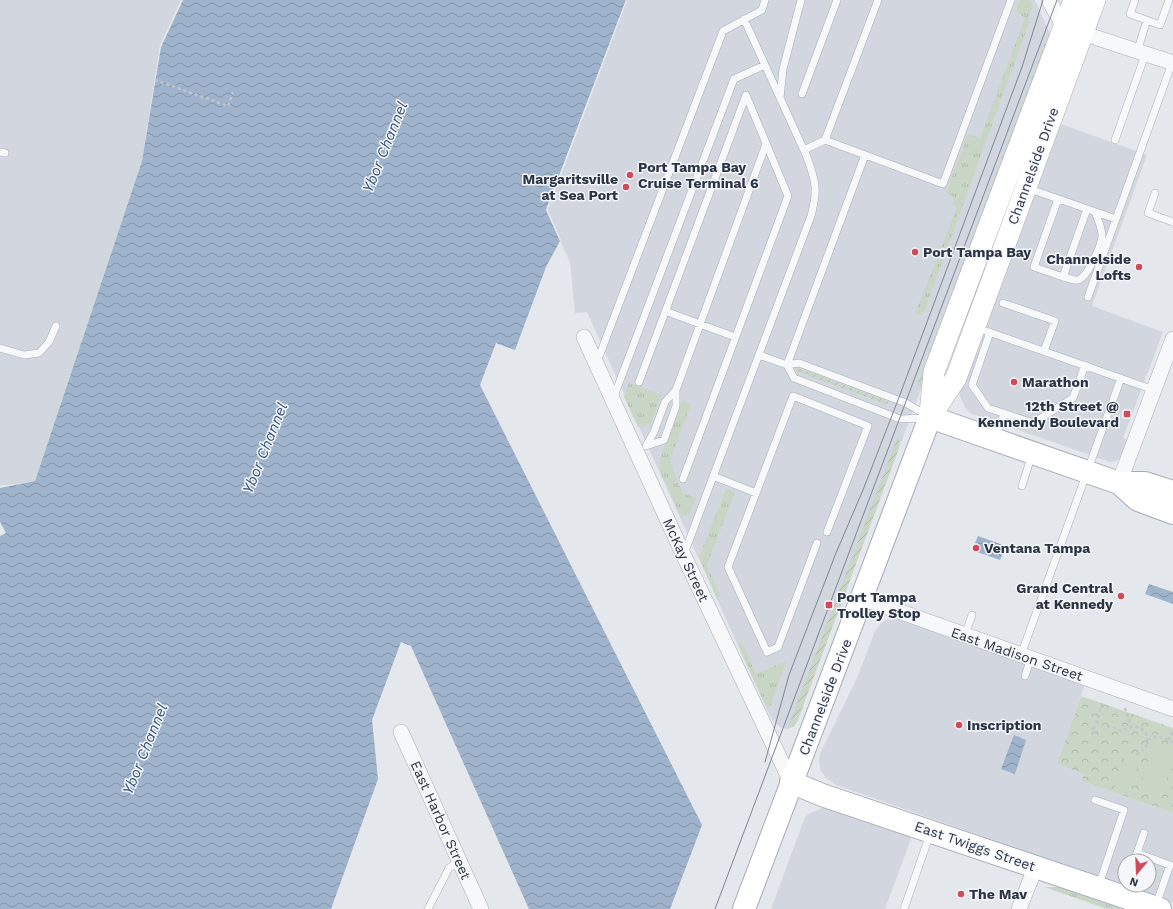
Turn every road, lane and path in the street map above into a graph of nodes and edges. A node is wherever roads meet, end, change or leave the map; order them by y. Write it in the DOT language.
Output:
graph roads {
  1 [pos="765,0"];
  2 [pos="801,0"];
  3 [pos="837,0"];
  4 [pos="878,0"];
  5 [pos="1011,0"];
  6 [pos="1048,0"];
  7 [pos="1074,0"];
  8 [pos="1095,0"];
  9 [pos="1135,0"];
  10 [pos="1169,0"];
  11 [pos="744,20"];
  12 [pos="1147,20"];
  13 [pos="1073,30"];
  14 [pos="1141,53"];
  15 [pos="1172,63"];
  16 [pos="765,65"];
  17 [pos="155,80"];
  18 [pos="233,92"];
  19 [pos="802,94"];
  20 [pos="780,99"];
  21 [pos="825,140"];
  22 [pos="1115,140"];
  23 [pos="766,144"];
  24 [pos="804,150"];
  25 [pos="865,155"];
  26 [pos="1016,184"];
  27 [pos="1155,193"];
  28 [pos="1058,199"];
  29 [pos="1087,209"];
  30 [pos="1095,212"];
  31 [pos="1116,219"];
  32 [pos="1173,222"];
  33 [pos="1063,277"];
  34 [pos="1088,297"];
  35 [pos="1003,303"];
  36 [pos="666,311"];
  37 [pos="700,324"];
  38 [pos="56,326"];
  39 [pos="584,337"];
  40 [pos="736,337"];
  41 [pos="979,339"];
  42 [pos="1173,339"];
  43 [pos="0,348"];
  44 [pos="1044,351"];
  45 [pos="759,355"];
  46 [pos="596,364"];
  47 [pos="787,365"];
  48 [pos="1085,366"];
  49 [pos="1121,378"];
  50 [pos="639,382"];
  51 [pos="676,390"];
  52 [pos="1154,390"];
  53 [pos="613,400"];
  54 [pos="1004,414"];
  55 [pos="930,417"];
  56 [pos="995,439"];
  57 [pos="641,448"];
  58 [pos="1033,452"];
  59 [pos="1088,472"];
  60 [pos="714,476"];
  61 [pos="683,479"];
  62 [pos="1119,483"];
  63 [pos="1022,486"];
  64 [pos="1173,492"];
  65 [pos="756,493"];
  66 [pos="1173,513"];
  67 [pos="828,532"];
  68 [pos="817,543"];
  69 [pos="684,556"];
  70 [pos="862,598"];
  71 [pos="972,615"];
  72 [pos="965,635"];
  73 [pos="1026,657"];
  74 [pos="1025,676"];
  75 [pos="1103,701"];
  76 [pos="1125,708"];
  77 [pos="1173,709"];
  78 [pos="1096,722"];
  79 [pos="1131,726"];
  80 [pos="1173,729"];
  81 [pos="1098,730"];
  82 [pos="401,732"];
  83 [pos="1148,740"];
  84 [pos="1169,740"];
  85 [pos="1173,742"];
  86 [pos="1136,756"];
  87 [pos="791,782"];
  88 [pos="1095,800"];
  89 [pos="931,831"];
  90 [pos="1144,833"];
  91 [pos="1137,853"];
  92 [pos="1157,860"];
  93 [pos="460,861"];
  94 [pos="1036,866"];
  95 [pos="1098,888"];
  96 [pos="476,905"];
  97 [pos="1158,908"];
  98 [pos="428,909"];
  99 [pos="744,909"];
  100 [pos="904,909"];
  101 [pos="1019,909"];
  1 -- 11 [label="lane"];
  2 -- 20 [label="lane"];
  3 -- 19 [label="lane"];
  4 -- 21 [label="lane"];
  5 -- 25 [label="lane"];
  6 -- 13 [label="street"];
  7 -- 13 [label="main road, Channelside Drive"];
  8 -- 13 [label="main road, Channelside Drive"];
  9 -- 12 [label="lane"];
  10 -- 12 [label="lane"];
  11 -- 16 [label="lane"];
  11 -- 46 [label="lane"];
  12 -- 14 [label="lane"];
  13 -- 14 [label="street"];
  13 -- 26 [label="main road, Channelside Drive"];
  14 -- 15 [label="street"];
  14 -- 22 [label="lane"];
  15 -- 31 [label="lane"];
  16 -- 20 [label="lane"];
  16 -- 53 [label="lane"];
  17 -- 18 [label="path"];
  20 -- 24 [label="lane"];
  21 -- 24 [label="lane"];
  21 -- 25 [label="lane"];
  23 -- 36 [label="lane"];
  23 -- 37 [label="lane"];
  23 -- 40 [label="lane"];
  24 -- 45 [label="lane"];
  25 -- 47 [label="lane"];
  26 -- 28 [label="lane"];
  26 -- 41 [label="main road, Channelside Drive"];
  26 -- 55 [label="main road, Channelside Drive"];
  27 -- 32 [label="lane"];
  28 -- 29 [label="lane"];
  28 -- 33 [label="lane"];
  29 -- 30 [label="lane"];
  29 -- 33 [label="lane"];
  30 -- 31 [label="lane"];
  30 -- 33 [label="lane"];
  31 -- 34 [label="lane"];
  35 -- 44 [label="lane"];
  36 -- 37 [label="lane"];
  36 -- 50 [label="lane"];
  37 -- 40 [label="lane"];
  37 -- 51 [label="lane"];
  38 -- 43 [label="lane"];
  39 -- 46 [label="street, McKay Street"];
  40 -- 61 [label="lane"];
  41 -- 44 [label="lane"];
  41 -- 54 [label="lane"];
  41 -- 55 [label="main road, Channelside Drive"];
  42 -- 52 [label="street"];
  44 -- 48 [label="lane"];
  45 -- 47 [label="lane"];
  45 -- 60 [label="lane"];
  46 -- 53 [label="street, McKay Street"];
  47 -- 55 [label="lane"];
  47 -- 55 [label="lane"];
  48 -- 49 [label="lane"];
  48 -- 54 [label="lane"];
  49 -- 52 [label="lane"];
  49 -- 59 [label="lane"];
  51 -- 57 [label="lane"];
  51 -- 57 [label="lane"];
  52 -- 62 [label="street"];
  53 -- 57 [label="street, McKay Street"];
  54 -- 56 [label="lane"];
  55 -- 56 [label="main road"];
  55 -- 70 [label="main road, Channelside Drive"];
  56 -- 58 [label="main road"];
  57 -- 69 [label="street, McKay Street"];
  58 -- 59 [label="main road"];
  58 -- 63 [label="lane"];
  59 -- 62 [label="main road"];
  59 -- 73 [label="lane"];
  60 -- 65 [label="lane"];
  60 -- 69 [label="lane"];
  62 -- 64 [label="main road"];
  62 -- 66 [label="main road"];
  65 -- 67 [label="lane"];
  65 -- 68 [label="lane"];
  69 -- 87 [label="street, McKay Street"];
  70 -- 72 [label="street, East Madison Street"];
  70 -- 87 [label="main road, Channelside Drive"];
  71 -- 72 [label="lane"];
  72 -- 73 [label="street, East Madison Street"];
  73 -- 74 [label="lane"];
  73 -- 77 [label="street, East Madison Street"];
  75 -- 78 [label="path"];
  76 -- 79 [label="path"];
  78 -- 79 [label="path"];
  78 -- 81 [label="path"];
  79 -- 83 [label="path"];
  80 -- 84 [label="path"];
  82 -- 93 [label="street, East Harbor Street"];
  83 -- 84 [label="path"];
  83 -- 86 [label="path"];
  84 -- 85 [label="path"];
  87 -- 89 [label="main road, East Twiggs Street"];
  87 -- 99 [label="main road, Channelside Drive"];
  88 -- 95 [label="lane"];
  89 -- 94 [label="main road, East Twiggs Street"];
  89 -- 100 [label="lane"];
  90 -- 91 [label="lane"];
  92 -- 97 [label="lane"];
  93 -- 96 [label="street, East Harbor Street"];
  93 -- 98 [label="lane"];
  94 -- 95 [label="main road, East Twiggs Street"];
  94 -- 101 [label="street"];
  95 -- 97 [label="main road, East Twiggs Street"];
}
